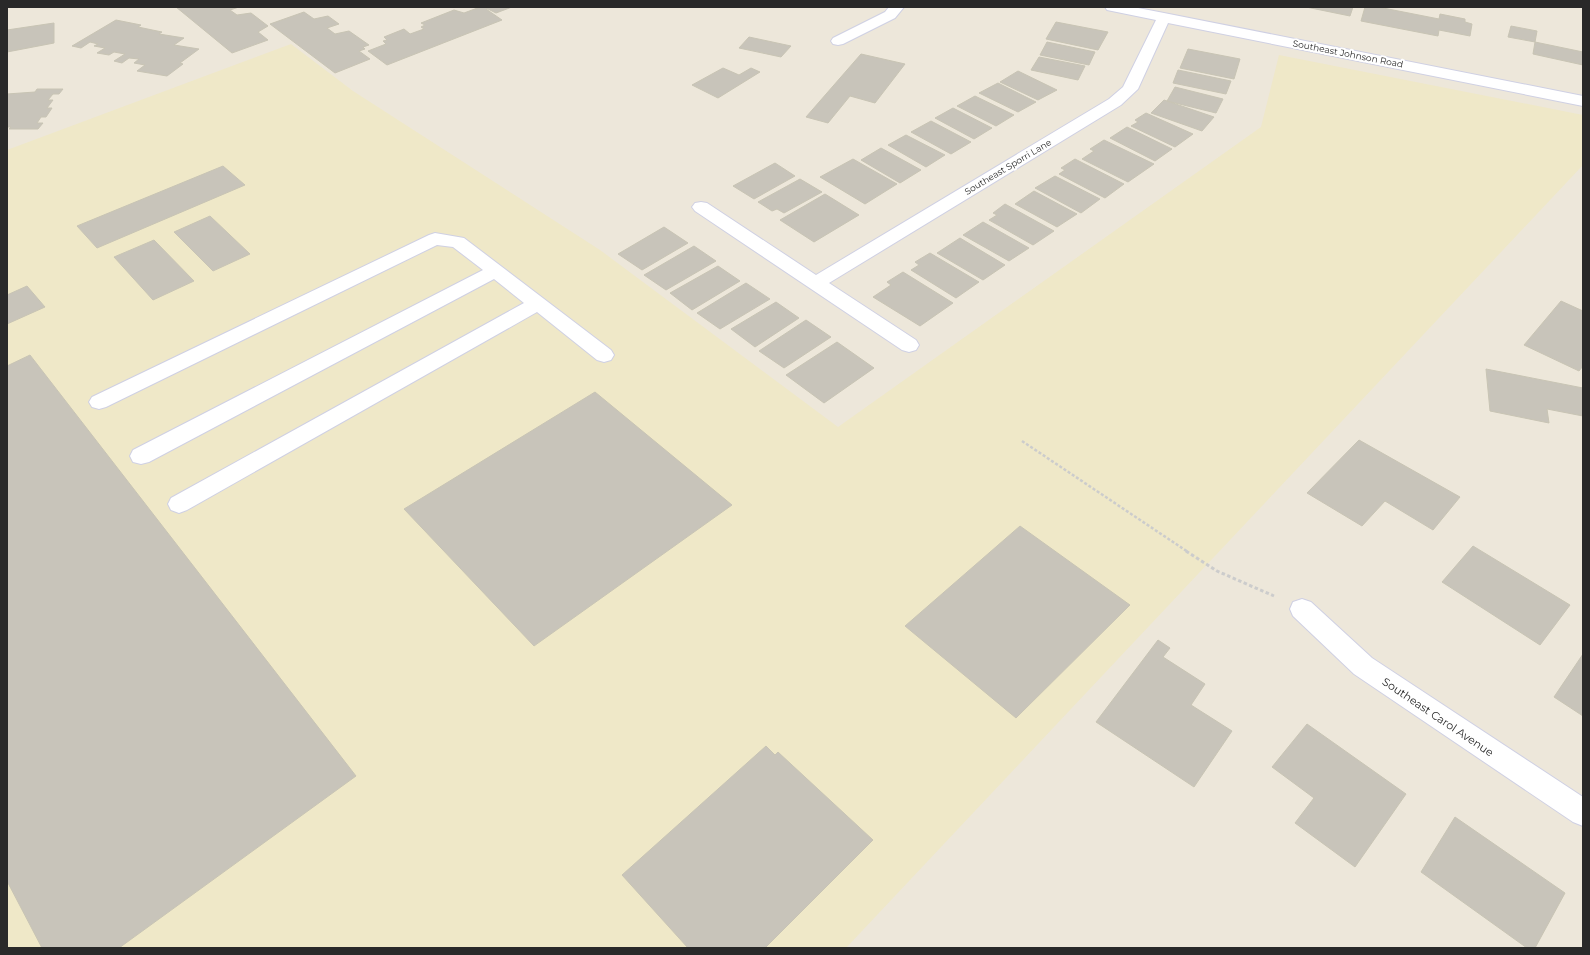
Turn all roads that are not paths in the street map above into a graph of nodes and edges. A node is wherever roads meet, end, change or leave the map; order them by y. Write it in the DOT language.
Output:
graph roads {
  1 [pos="897,7"];
  2 [pos="1112,7"];
  3 [pos="1164,17"];
  4 [pos="838,41"];
  5 [pos="1583,101"];
  6 [pos="701,207"];
  7 [pos="496,271"];
  8 [pos="816,283"];
  9 [pos="538,304"];
  10 [pos="909,344"];
  11 [pos="604,355"];
  12 [pos="99,402"];
  13 [pos="142,456"];
  14 [pos="179,504"];
  15 [pos="1302,608"];
  16 [pos="1583,813"];
  1 -- 4 [label="street"];
  2 -- 3 [label="street, Southeast Johnson Road"];
  3 -- 5 [label="street, Southeast Johnson Road"];
  3 -- 8 [label="street, Southeast Sporri Lane"];
  6 -- 8 [label="street"];
  7 -- 9 [label="street"];
  7 -- 12 [label="street"];
  7 -- 13 [label="street"];
  8 -- 10 [label="street"];
  9 -- 11 [label="street"];
  9 -- 14 [label="street"];
  15 -- 16 [label="street, Southeast Carol Avenue"];
}
